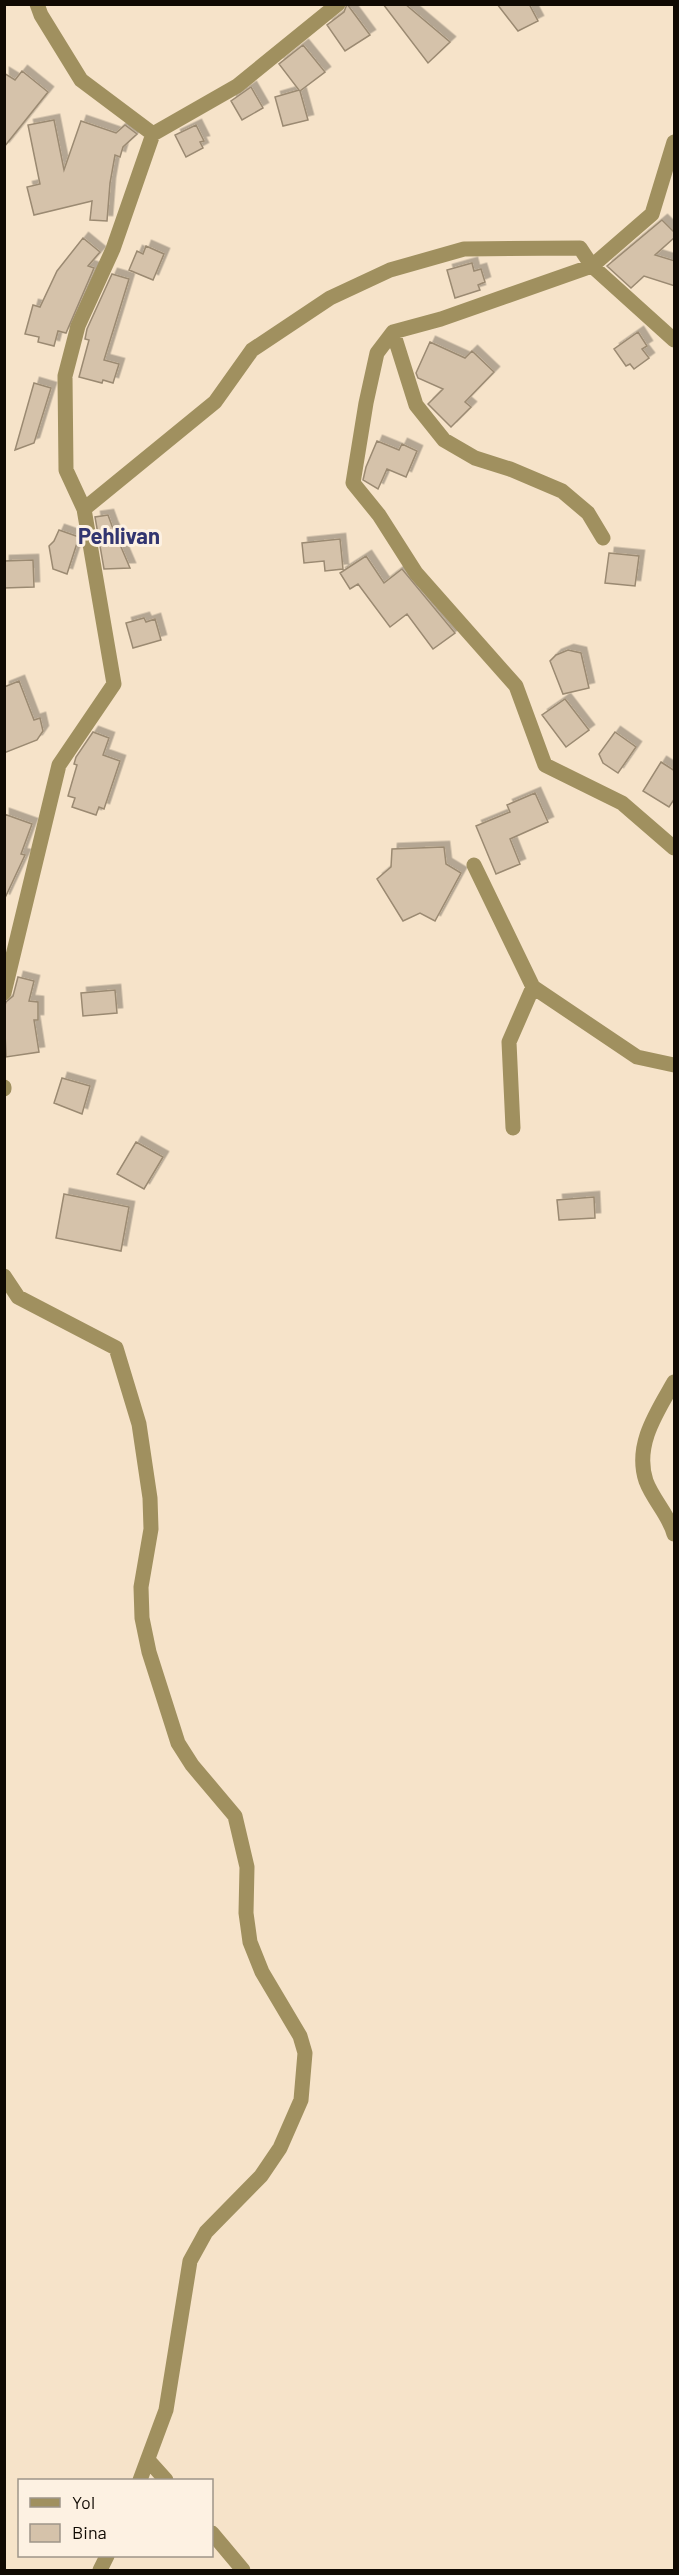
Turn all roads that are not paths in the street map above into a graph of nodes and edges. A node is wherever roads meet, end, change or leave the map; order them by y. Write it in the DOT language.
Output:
graph roads {
  1 [pos="37,4"];
  2 [pos="338,4"];
  3 [pos="153,134"];
  4 [pos="675,142"];
  5 [pos="592,266"];
  6 [pos="393,332"];
  7 [pos="675,340"];
  8 [pos="84,509"];
  9 [pos="603,538"];
  10 [pos="675,848"];
  11 [pos="474,865"];
  12 [pos="533,987"];
  13 [pos="4,993"];
  14 [pos="675,1065"];
  15 [pos="513,1128"];
  16 [pos="4,1276"];
  17 [pos="675,1382"];
  18 [pos="675,1534"];
  19 [pos="148,2460"];
  20 [pos="141,2479"];
  21 [pos="164,2479"];
  22 [pos="213,2534"];
  23 [pos="107,2557"];
  24 [pos="100,2571"];
  25 [pos="243,2571"];
  1 -- 3 [label="street"];
  2 -- 3 [label="street"];
  3 -- 8 [label="street"];
  4 -- 5 [label="street"];
  5 -- 6 [label="street"];
  5 -- 7 [label="street"];
  5 -- 8 [label="street"];
  6 -- 9 [label="street"];
  6 -- 10 [label="street"];
  8 -- 13 [label="street"];
  11 -- 12 [label="street"];
  12 -- 14 [label="street"];
  12 -- 15 [label="street"];
  16 -- 19 [label="street"];
  17 -- 18 [label="street"];
  19 -- 20 [label="street"];
  19 -- 21 [label="street"];
  22 -- 25 [label="street"];
  23 -- 24 [label="street"];
}
